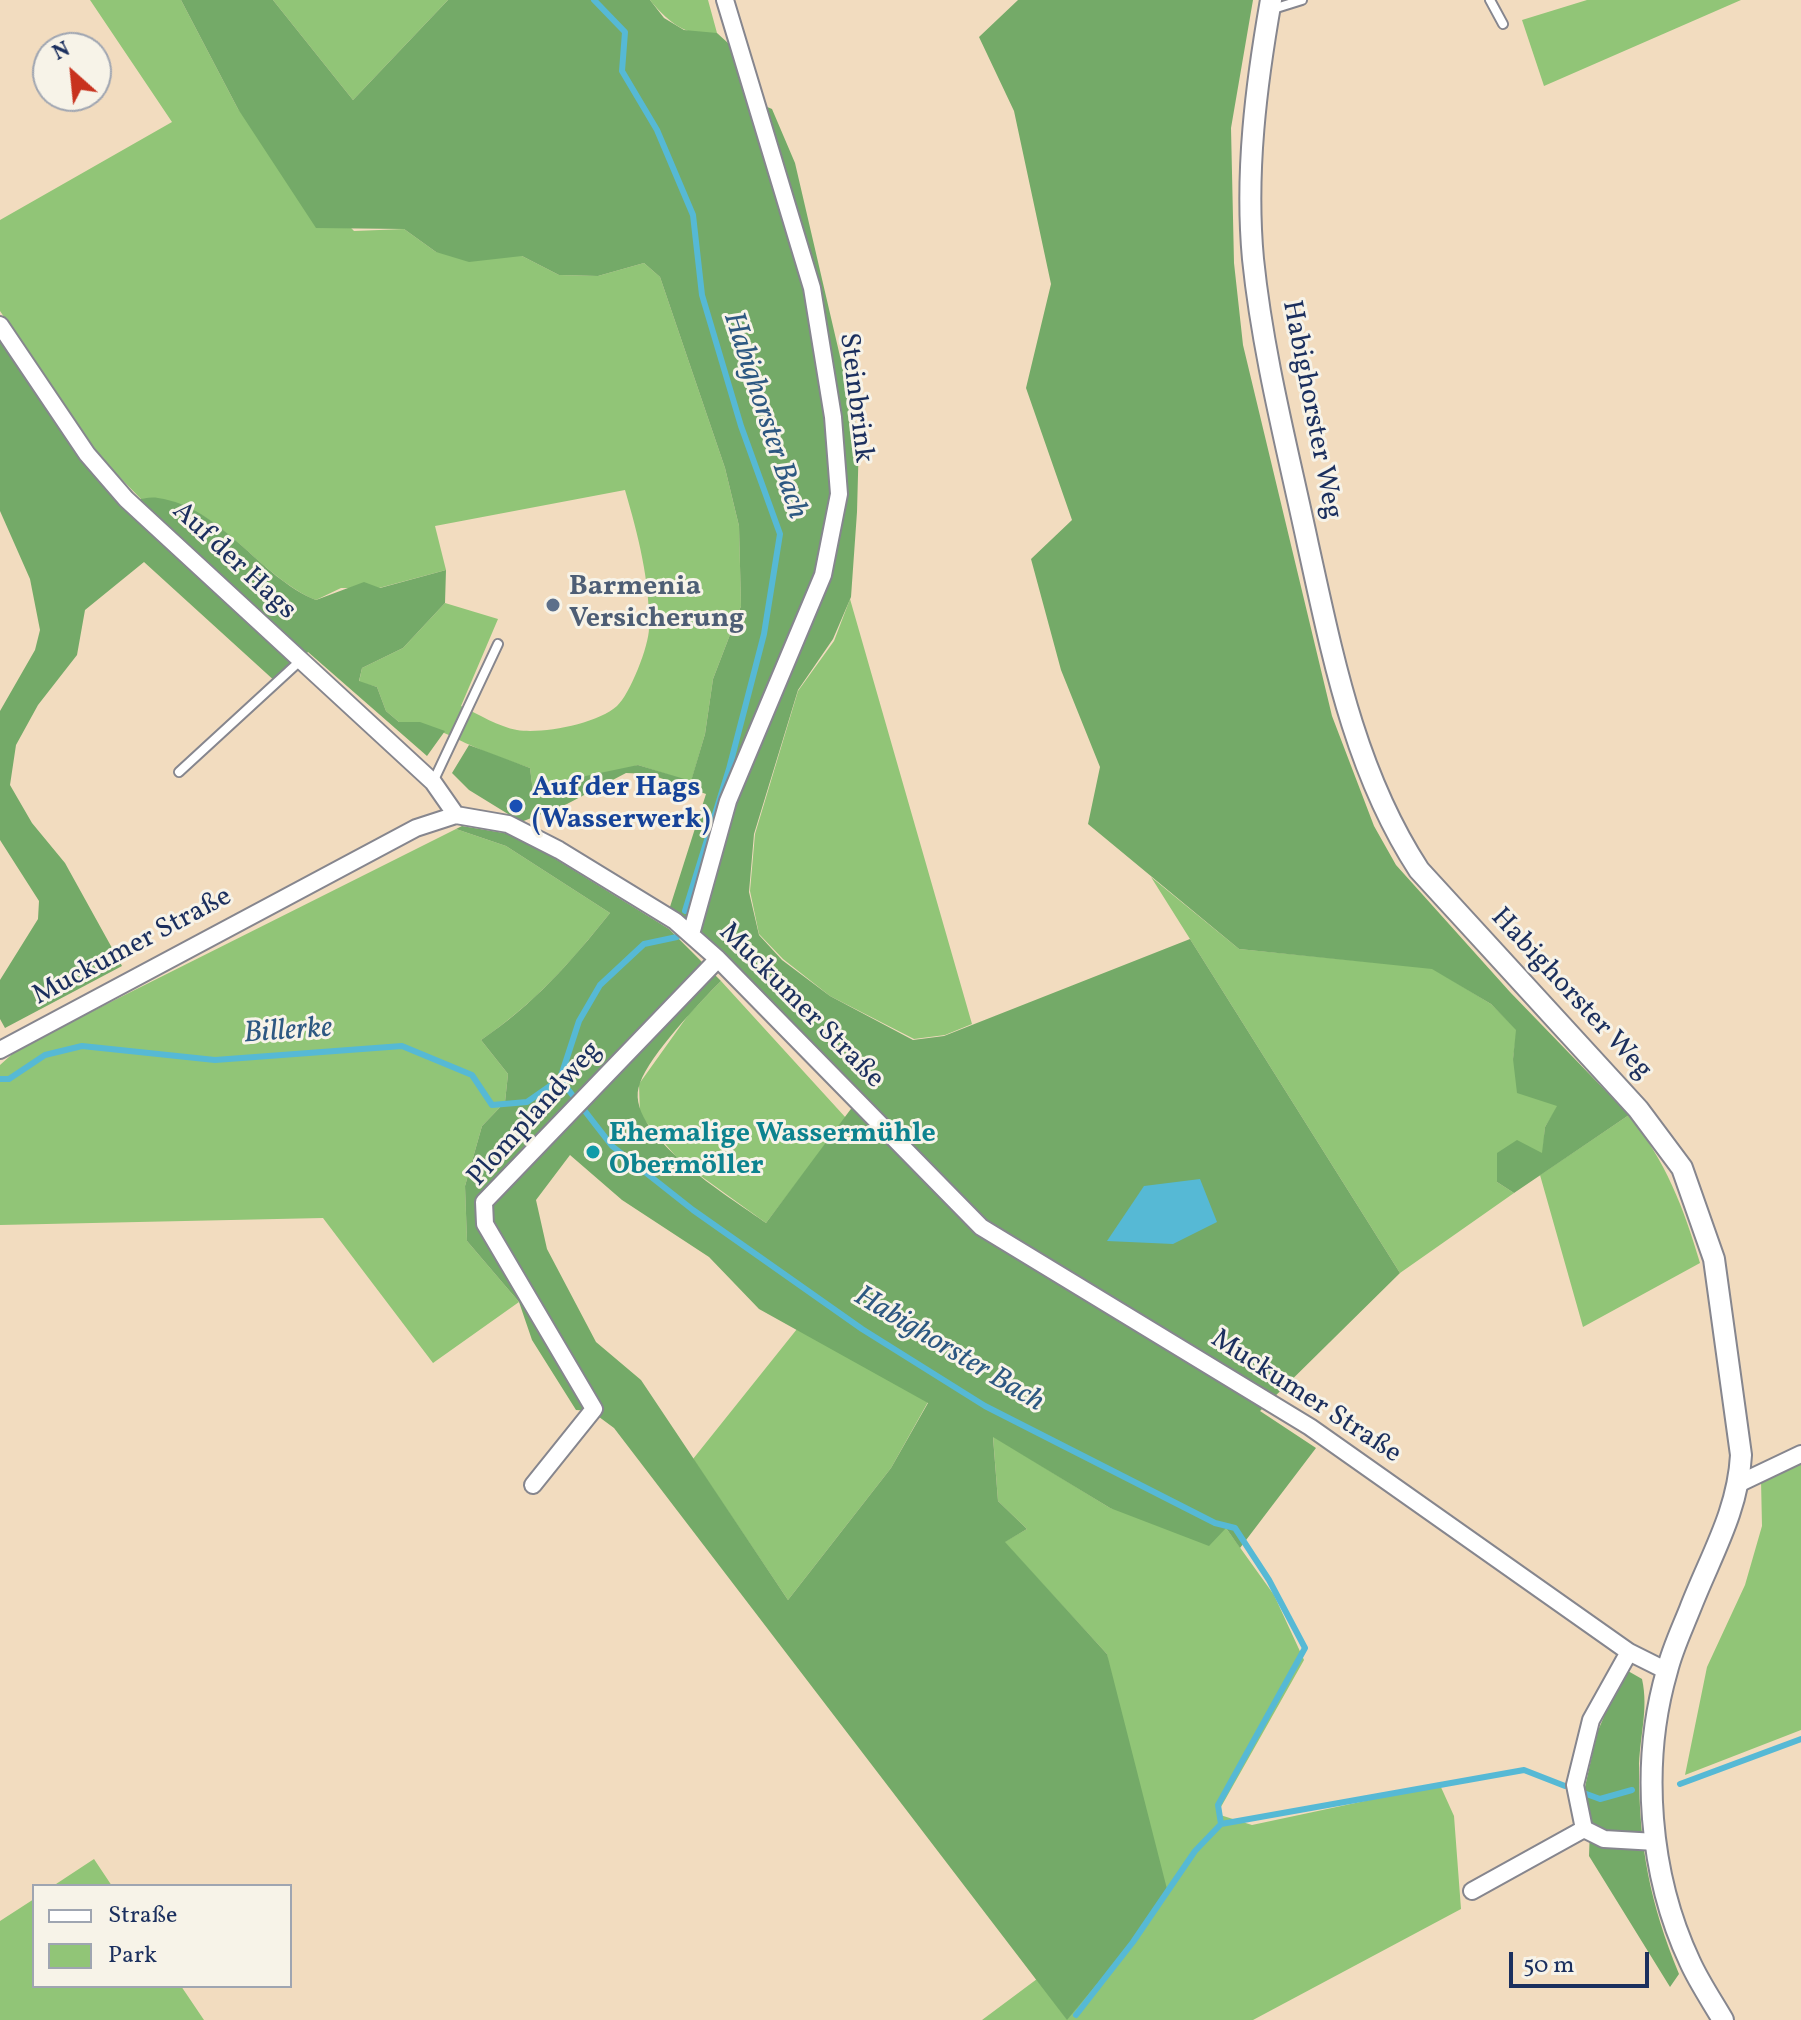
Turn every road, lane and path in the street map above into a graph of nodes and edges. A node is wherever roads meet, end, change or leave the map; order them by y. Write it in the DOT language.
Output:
graph roads {
  1 [pos="725,0"];
  2 [pos="1302,0"];
  3 [pos="1490,0"];
  4 [pos="1270,5"];
  5 [pos="1503,24"];
  6 [pos="0,325"];
  7 [pos="498,644"];
  8 [pos="301,660"];
  9 [pos="179,772"];
  10 [pos="433,782"];
  11 [pos="456,815"];
  12 [pos="691,934"];
  13 [pos="718,959"];
  14 [pos="0,1050"];
  15 [pos="1801,1454"];
  16 [pos="1740,1483"];
  17 [pos="533,1485"];
  18 [pos="1629,1652"];
  19 [pos="1667,1671"];
  20 [pos="1584,1829"];
  21 [pos="1656,1842"];
  22 [pos="1472,1891"];
  23 [pos="1723,2020"];
  1 -- 12 [label="street, Steinbrink"];
  2 -- 4 [label="lane"];
  3 -- 5 [label="lane"];
  4 -- 16 [label="street, Habighorster Weg"];
  6 -- 8 [label="street, Auf der Hags"];
  7 -- 10 [label="lane"];
  8 -- 9 [label="lane"];
  8 -- 10 [label="street, Auf der Hags"];
  10 -- 11 [label="street, Auf der Hags"];
  11 -- 12 [label="street, Muckumer Straße"];
  11 -- 14 [label="street, Muckumer Straße"];
  12 -- 13 [label="street, Muckumer Straße"];
  13 -- 17 [label="street, Plomplandweg"];
  13 -- 18 [label="street, Muckumer Straße"];
  15 -- 16 [label="street"];
  16 -- 19 [label="street, Habighorster Weg"];
  18 -- 19 [label="street, Muckumer Straße"];
  18 -- 20 [label="street"];
  19 -- 21 [label="street, Habighorster Weg"];
  20 -- 21 [label="street"];
  20 -- 22 [label="street"];
  21 -- 23 [label="street, Habighorster Weg"];
}
